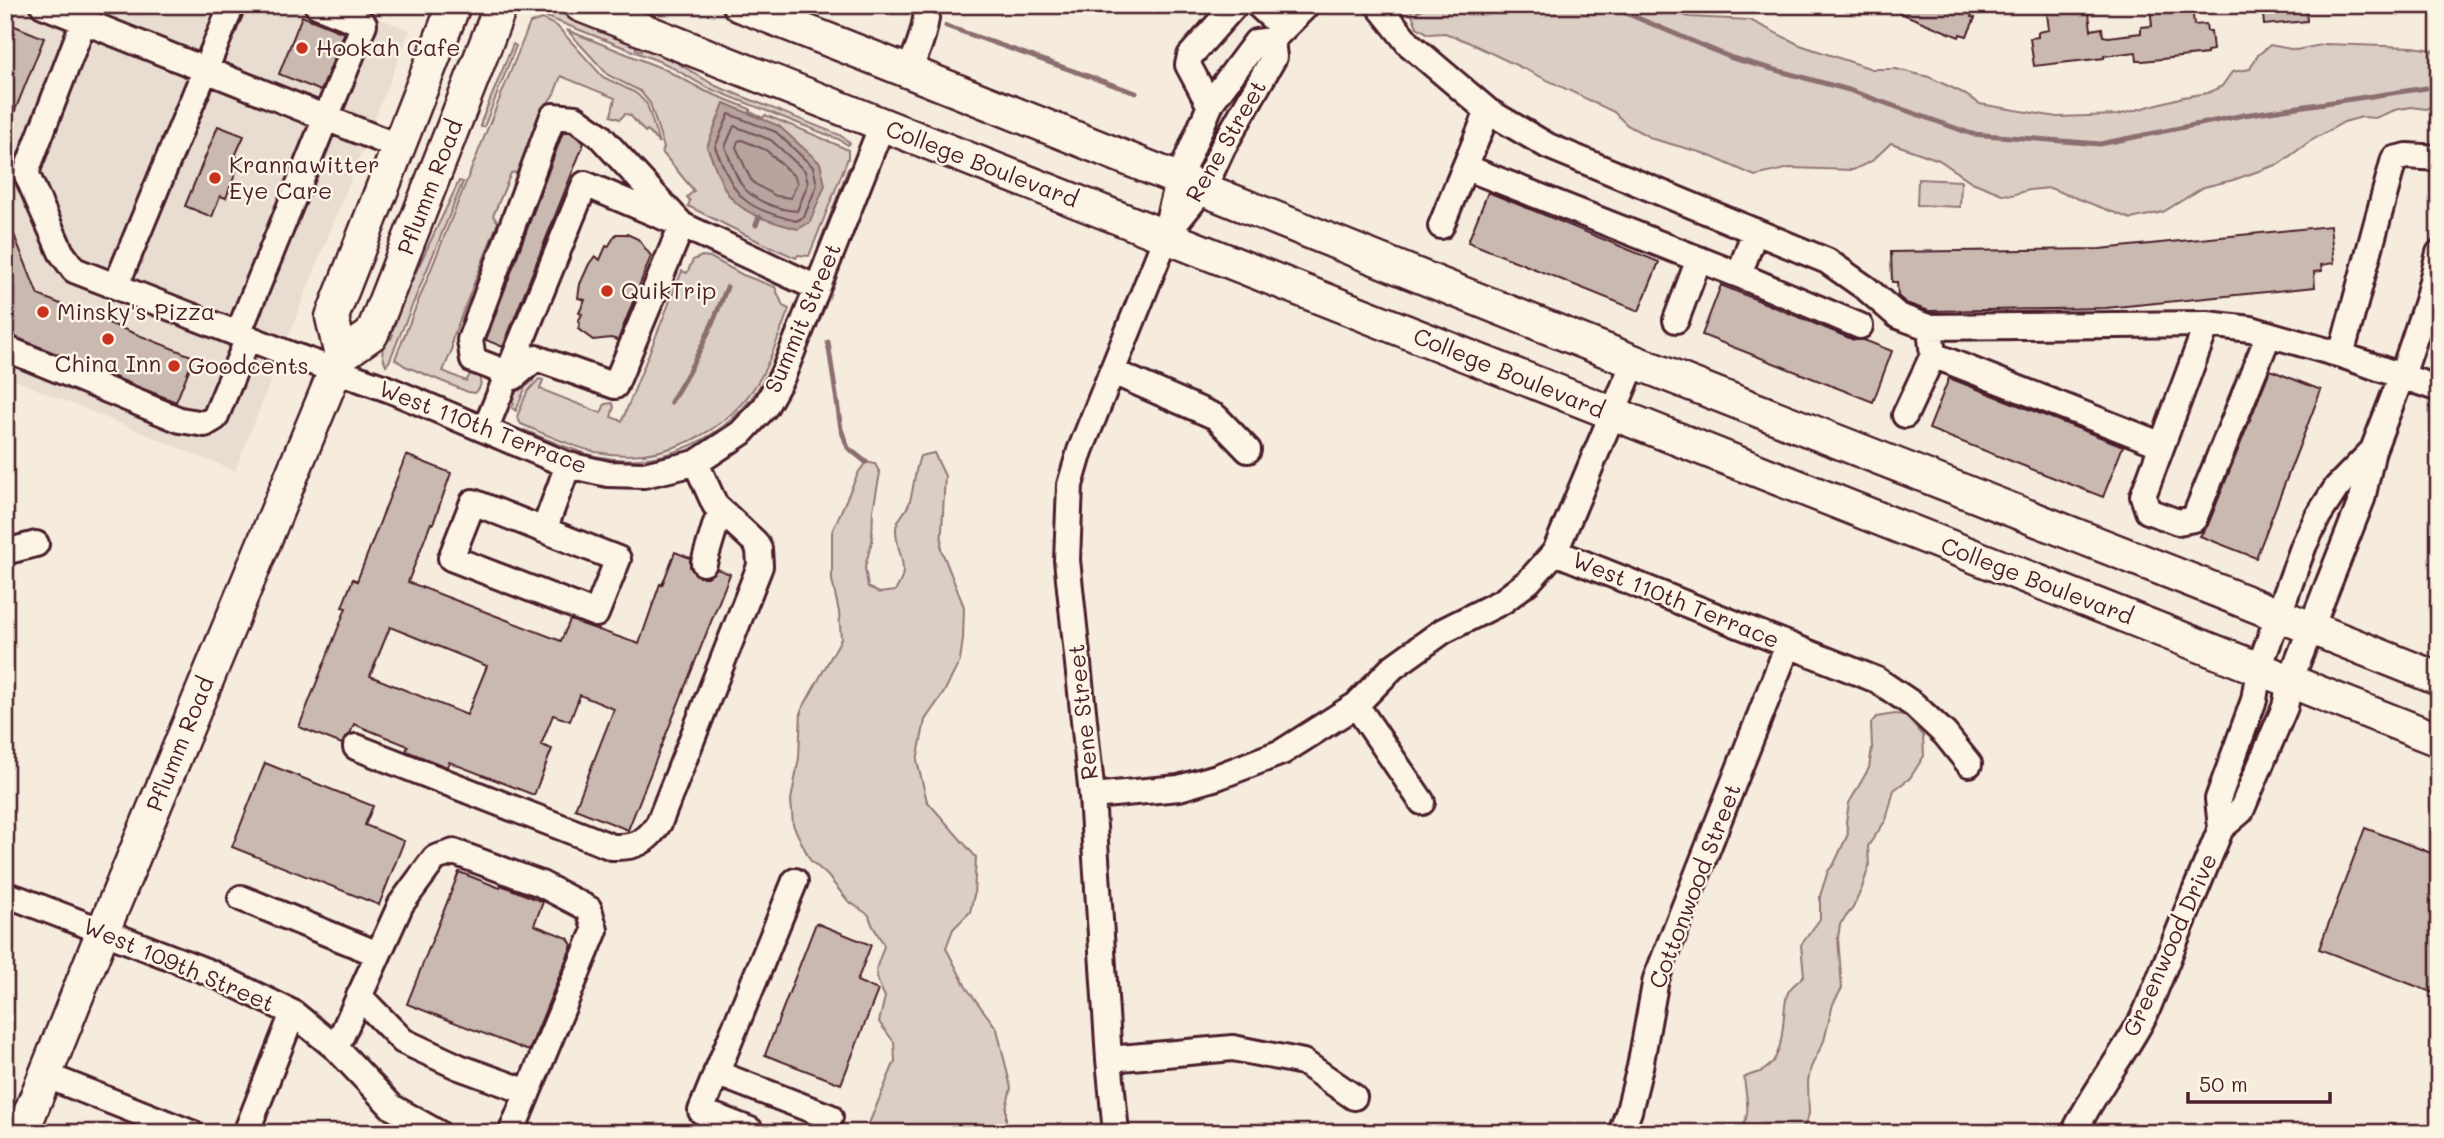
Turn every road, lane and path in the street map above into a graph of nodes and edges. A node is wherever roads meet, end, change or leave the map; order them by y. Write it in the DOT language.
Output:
graph roads {
  1 [pos="43,5"];
  2 [pos="232,5"];
  3 [pos="317,5"];
  4 [pos="454,5"];
  5 [pos="500,5"];
  6 [pos="580,5"];
  7 [pos="739,5"];
  8 [pos="927,5"];
  9 [pos="1235,5"];
  10 [pos="1258,5"];
  11 [pos="1307,5"];
  12 [pos="1378,5"];
  13 [pos="87,13"];
  14 [pos="1278,34"];
  15 [pos="206,70"];
  16 [pos="908,71"];
  17 [pos="1210,106"];
  18 [pos="1488,111"];
  19 [pos="326,117"];
  20 [pos="882,125"];
  21 [pos="399,147"];
  22 [pos="2439,158"];
  23 [pos="1465,167"];
  24 [pos="1192,183"];
  25 [pos="682,225"];
  26 [pos="1441,226"];
  27 [pos="1755,231"];
  28 [pos="1165,236"];
  29 [pos="2439,253"];
  30 [pos="1699,259"];
  31 [pos="1739,275"];
  32 [pos="116,286"];
  33 [pos="817,288"];
  34 [pos="1676,320"];
  35 [pos="2207,324"];
  36 [pos="1860,326"];
  37 [pos="1930,327"];
  38 [pos="2269,334"];
  39 [pos="243,336"];
  40 [pos="5,348"];
  41 [pos="1933,355"];
  42 [pos="2340,355"];
  43 [pos="1634,362"];
  44 [pos="338,363"];
  45 [pos="1113,372"];
  46 [pos="508,374"];
  47 [pos="2401,377"];
  48 [pos="2439,389"];
  49 [pos="1614,414"];
  50 [pos="1905,415"];
  51 [pos="485,430"];
  52 [pos="2162,445"];
  53 [pos="1248,450"];
  54 [pos="2373,450"];
  55 [pos="568,465"];
  56 [pos="685,466"];
  57 [pos="725,514"];
  58 [pos="544,530"];
  59 [pos="36,544"];
  60 [pos="5,552"];
  61 [pos="1555,552"];
  62 [pos="704,564"];
  63 [pos="2279,614"];
  64 [pos="2311,627"];
  65 [pos="1788,645"];
  66 [pos="2259,668"];
  67 [pos="2439,679"];
  68 [pos="2290,681"];
  69 [pos="1356,705"];
  70 [pos="2439,740"];
  71 [pos="356,747"];
  72 [pos="1969,764"];
  73 [pos="1092,796"];
  74 [pos="1422,803"];
  75 [pos="2221,828"];
  76 [pos="795,881"];
  77 [pos="5,895"];
  78 [pos="241,898"];
  79 [pos="103,931"];
  80 [pos="378,954"];
  81 [pos="359,996"];
  82 [pos="293,1013"];
  83 [pos="336,1048"];
  84 [pos="1109,1059"];
  85 [pos="716,1073"];
  86 [pos="45,1075"];
  87 [pos="528,1092"];
  88 [pos="1354,1097"];
  89 [pos="830,1117"];
  90 [pos="696,1122"];
  91 [pos="26,1132"];
  92 [pos="191,1133"];
  93 [pos="246,1133"];
  94 [pos="438,1133"];
  95 [pos="510,1133"];
  96 [pos="749,1133"];
  97 [pos="1116,1133"];
  98 [pos="1621,1133"];
  99 [pos="2074,1133"];
  1 -- 13 [label="street"];
  2 -- 15 [label="street"];
  3 -- 19 [label="street"];
  4 -- 21 [label="main road, Pflumm Road"];
  5 -- 44 [label="main road, Pflumm Road"];
  6 -- 20 [label="main road, College Boulevard"];
  7 -- 16 [label="main road"];
  8 -- 16 [label="street"];
  9 -- 17 [label="street"];
  10 -- 14 [label="street"];
  11 -- 14 [label="street, Rene Street"];
  12 -- 18 [label="street"];
  13 -- 15 [label="street"];
  13 -- 32 [label="street, West 110th Terrace"];
  14 -- 17 [label="street, Rene Street"];
  14 -- 24 [label="street, Rene Street"];
  15 -- 19 [label="street"];
  15 -- 32 [label="street"];
  16 -- 24 [label="main road"];
  17 -- 24 [label="street, Rene Street"];
  18 -- 23 [label="street"];
  18 -- 27 [label="street"];
  19 -- 21 [label="street"];
  19 -- 39 [label="street"];
  20 -- 28 [label="main road, College Boulevard"];
  20 -- 33 [label="street, Summit Street"];
  21 -- 44 [label="main road, Pflumm Road"];
  22 -- 42 [label="street"];
  23 -- 26 [label="street"];
  23 -- 30 [label="street"];
  24 -- 28 [label="street, Rene Street"];
  24 -- 43 [label="main road"];
  25 -- 33 [label="street"];
  25 -- 46 [label="street"];
  25 -- 46 [label="street"];
  25 -- 46 [label="street"];
  27 -- 31 [label="street"];
  27 -- 37 [label="street"];
  28 -- 45 [label="street, Rene Street"];
  28 -- 49 [label="main road, College Boulevard"];
  29 -- 47 [label="street, Greenwood Drive"];
  30 -- 31 [label="street"];
  30 -- 34 [label="street"];
  31 -- 36 [label="street"];
  32 -- 39 [label="street, West 110th Terrace"];
  33 -- 56 [label="street, Summit Street"];
  35 -- 37 [label="street"];
  35 -- 38 [label="street"];
  35 -- 52 [label="street"];
  37 -- 41 [label="street"];
  38 -- 42 [label="street"];
  38 -- 52 [label="street"];
  39 -- 40 [label="street"];
  39 -- 44 [label="street, West 110th Terrace"];
  41 -- 50 [label="street"];
  41 -- 52 [label="street"];
  42 -- 47 [label="street"];
  43 -- 49 [label="street"];
  43 -- 63 [label="main road"];
  44 -- 51 [label="street, West 110th Terrace"];
  44 -- 79 [label="main road, Pflumm Road"];
  45 -- 53 [label="street"];
  45 -- 73 [label="street, Rene Street"];
  46 -- 51 [label="street"];
  47 -- 48 [label="street"];
  47 -- 54 [label="street, Greenwood Drive"];
  49 -- 61 [label="street"];
  49 -- 66 [label="main road, College Boulevard"];
  51 -- 55 [label="street, West 110th Terrace"];
  54 -- 63 [label="street, Greenwood Drive"];
  54 -- 64 [label="street, Greenwood Drive"];
  55 -- 56 [label="street, West 110th Terrace"];
  55 -- 58 [label="street"];
  56 -- 57 [label="street"];
  57 -- 62 [label="street"];
  57 -- 71 [label="street"];
  58 -- 58 [label="street"];
  59 -- 60 [label="street"];
  61 -- 65 [label="street, West 110th Terrace"];
  61 -- 69 [label="street, West 110th Terrace"];
  63 -- 64 [label="main road"];
  63 -- 66 [label="street, Greenwood Drive"];
  64 -- 67 [label="main road"];
  64 -- 68 [label="street, Greenwood Drive"];
  65 -- 72 [label="street, West 110th Terrace"];
  65 -- 98 [label="street, Cottonwood Street"];
  66 -- 68 [label="main road, College Boulevard"];
  66 -- 75 [label="street, Greenwood Drive"];
  68 -- 70 [label="main road, College Boulevard"];
  68 -- 75 [label="street, Greenwood Drive"];
  69 -- 73 [label="street, West 110th Terrace"];
  69 -- 74 [label="street"];
  73 -- 84 [label="street, Rene Street"];
  75 -- 99 [label="street, Greenwood Drive"];
  76 -- 85 [label="street"];
  77 -- 79 [label="street, West 109th Street"];
  78 -- 80 [label="street"];
  79 -- 82 [label="street, West 109th Street"];
  79 -- 86 [label="main road, Pflumm Road"];
  80 -- 81 [label="street"];
  80 -- 87 [label="street"];
  81 -- 83 [label="street"];
  81 -- 87 [label="street"];
  82 -- 83 [label="street, West 109th Street"];
  82 -- 93 [label="street"];
  83 -- 94 [label="street, West 109th Street"];
  84 -- 88 [label="street"];
  84 -- 97 [label="street"];
  85 -- 89 [label="street"];
  85 -- 90 [label="street"];
  86 -- 91 [label="main road, Pflumm Road"];
  86 -- 92 [label="street"];
  87 -- 95 [label="street"];
  90 -- 96 [label="street"];
}
